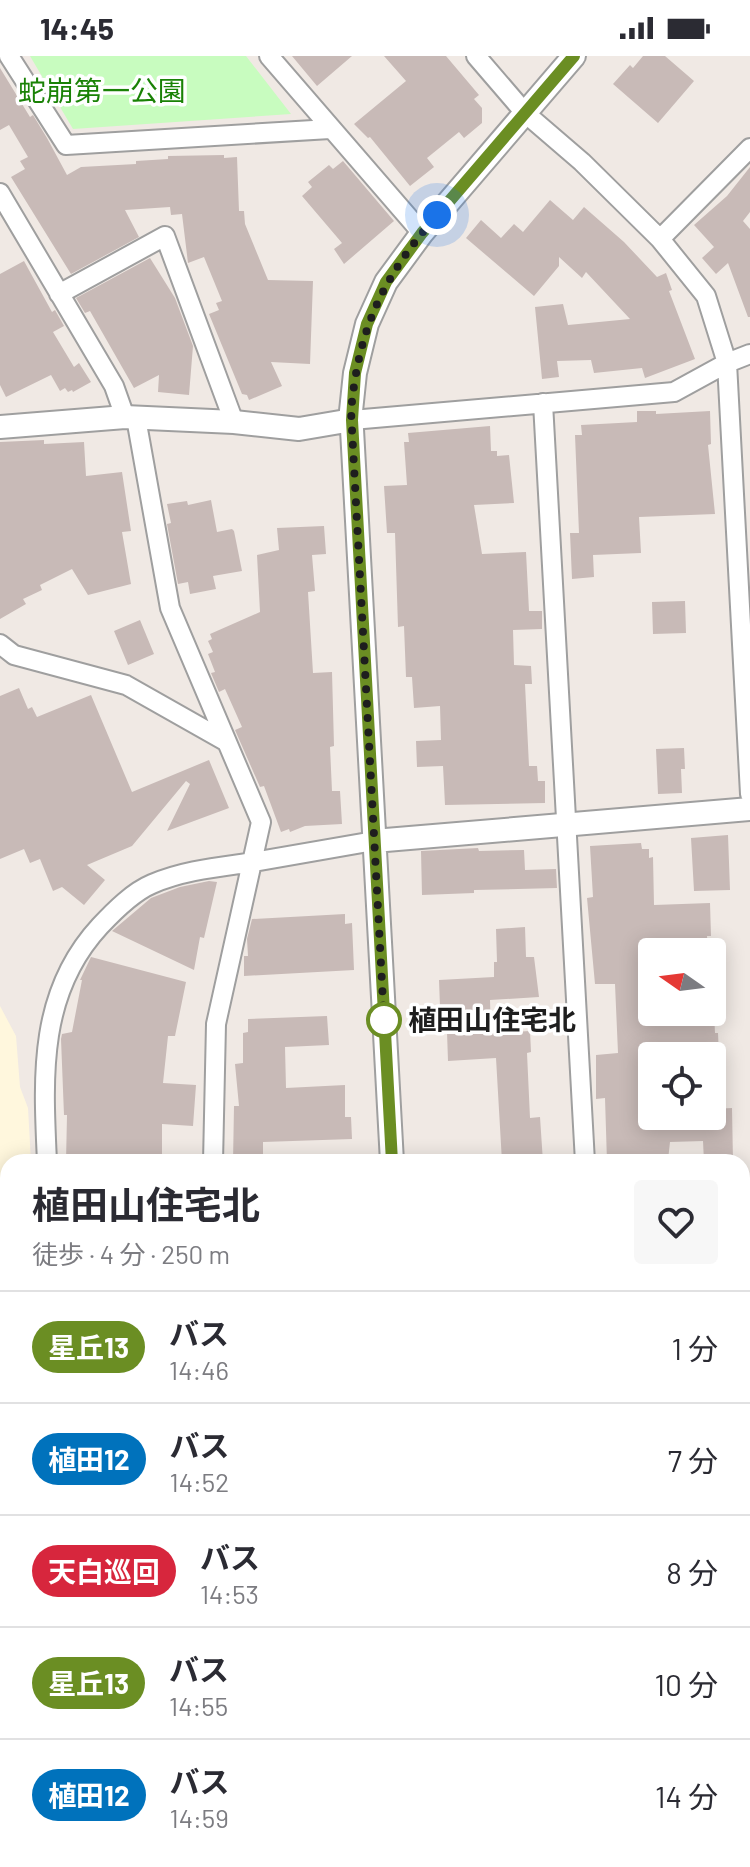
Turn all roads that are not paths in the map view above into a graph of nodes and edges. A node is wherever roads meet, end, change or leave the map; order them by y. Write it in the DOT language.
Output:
graph roads {
  1 [pos="9,56"];
  2 [pos="269,56"];
  3 [pos="476,56"];
  4 [pos="574,56"];
  5 [pos="525,113"];
  6 [pos="330,129"];
  7 [pos="750,148"];
  8 [pos="0,193"];
  9 [pos="422,233"];
  10 [pos="660,239"];
  11 [pos="59,294"];
  12 [pos="750,354"];
  13 [pos="727,363"];
  14 [pos="543,403"];
  15 [pos="130,418"];
  16 [pos="352,420"];
  17 [pos="234,422"];
  18 [pos="0,427"];
  19 [pos="0,644"];
  20 [pos="225,741"];
  21 [pos="750,794"];
  22 [pos="750,809"];
  23 [pos="566,825"];
  24 [pos="374,841"];
  25 [pos="253,862"];
  26 [pos="47,1154"];
  27 [pos="213,1154"];
  28 [pos="392,1154"];
  29 [pos="585,1154"];
  1 -- 6 [label="street"];
  2 -- 6 [label="street"];
  3 -- 5 [label="street"];
  4 -- 5 [label="street"];
  5 -- 9 [label="street"];
  5 -- 10 [label="street"];
  6 -- 9 [label="street"];
  7 -- 10 [label="street"];
  8 -- 11 [label="street"];
  9 -- 16 [label="street"];
  10 -- 13 [label="street"];
  11 -- 15 [label="street"];
  11 -- 17 [label="street"];
  12 -- 13 [label="street"];
  13 -- 14 [label="street"];
  13 -- 21 [label="street"];
  14 -- 16 [label="street"];
  14 -- 23 [label="street"];
  15 -- 17 [label="street"];
  15 -- 18 [label="street"];
  15 -- 20 [label="street"];
  16 -- 17 [label="street"];
  16 -- 24 [label="street"];
  19 -- 20 [label="street"];
  20 -- 25 [label="street"];
  22 -- 23 [label="street"];
  23 -- 24 [label="street"];
  23 -- 29 [label="street"];
  24 -- 25 [label="street"];
  24 -- 28 [label="street"];
  25 -- 26 [label="street"];
  25 -- 27 [label="street"];
}
